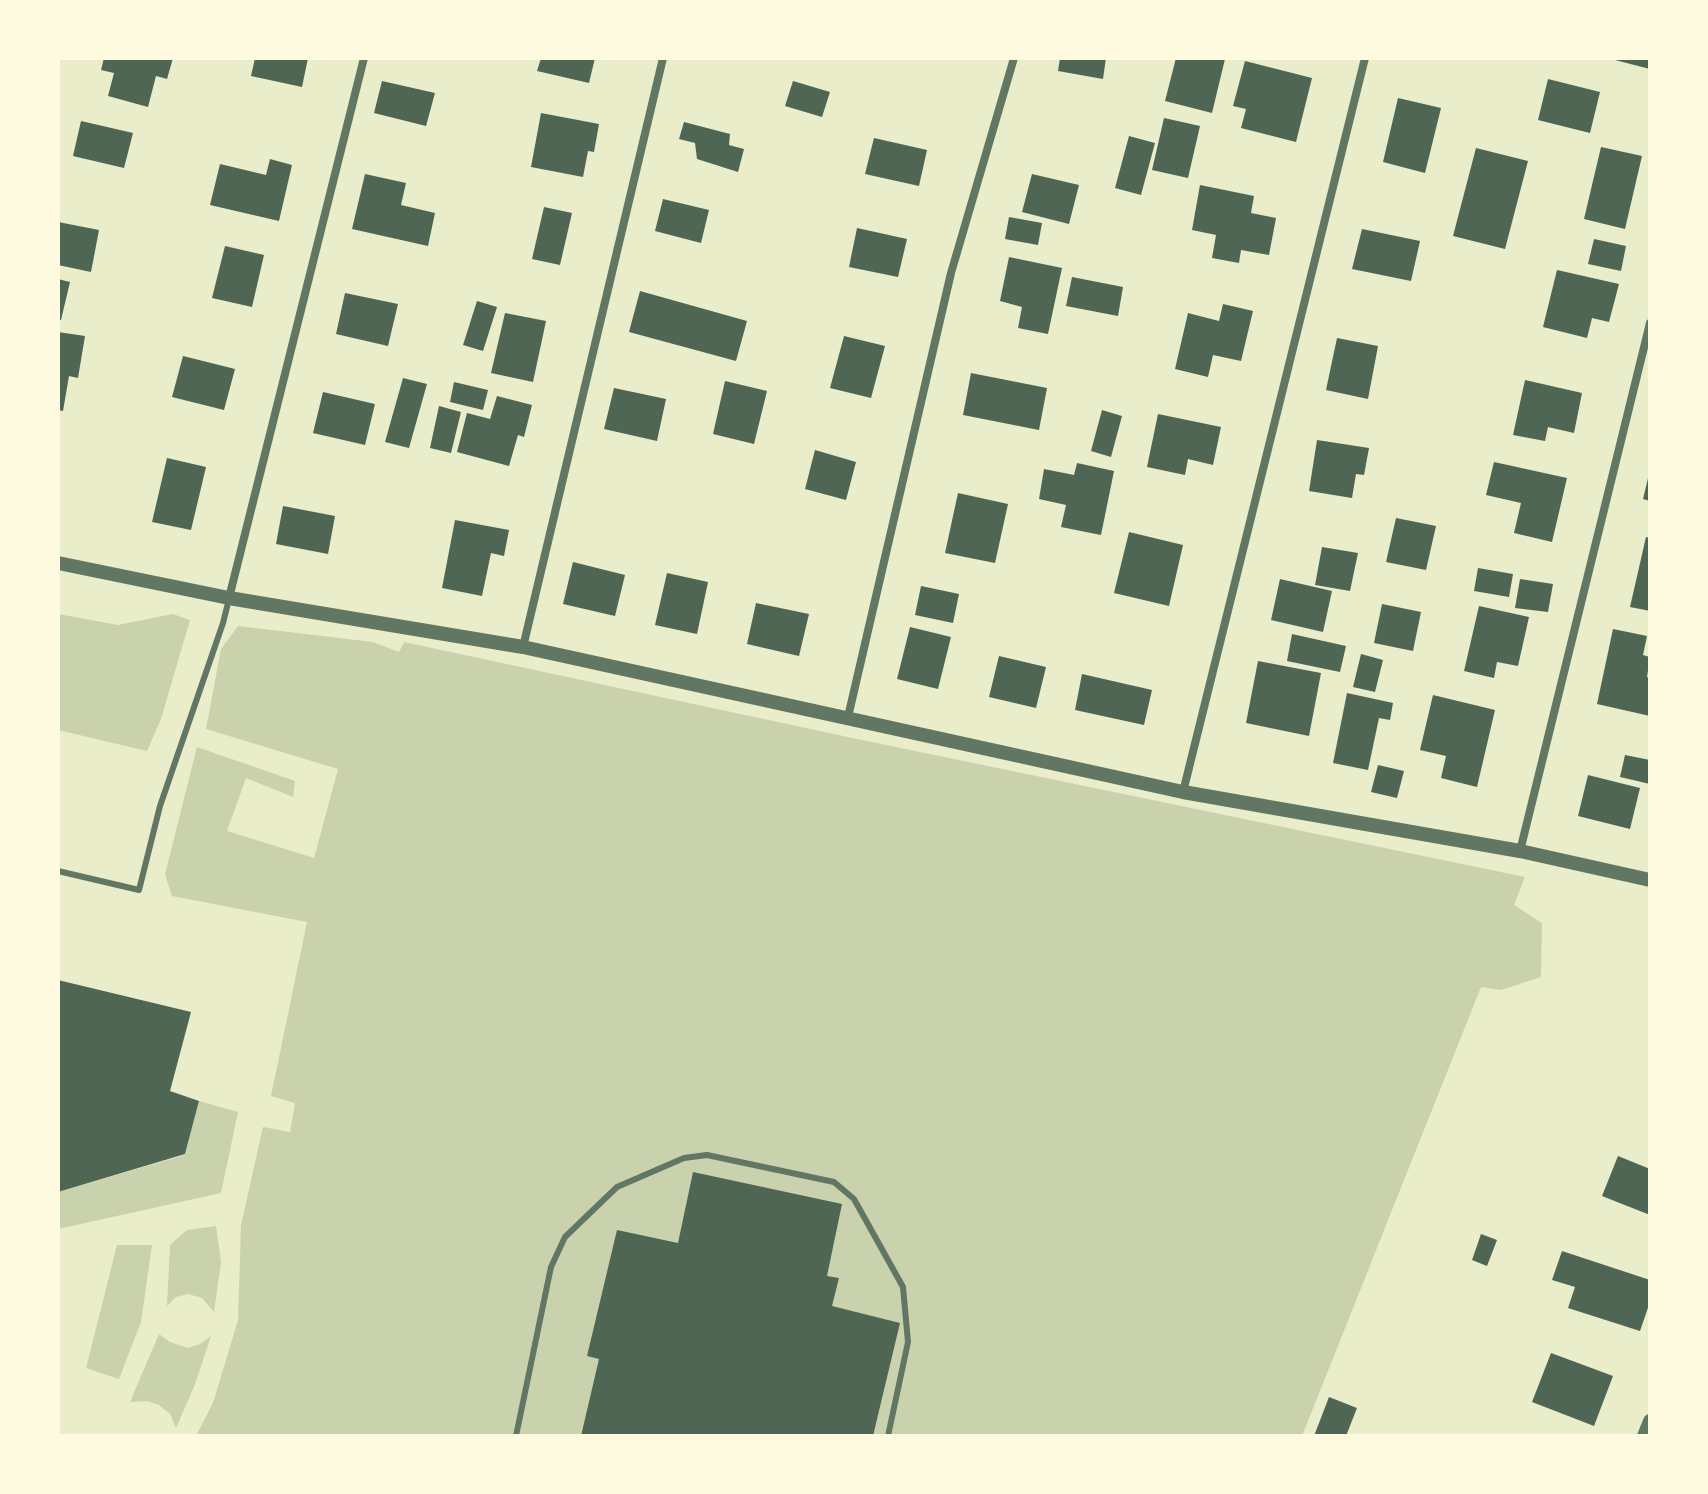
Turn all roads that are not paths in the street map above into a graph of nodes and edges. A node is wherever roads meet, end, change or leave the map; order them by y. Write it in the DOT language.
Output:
graph roads {
  1 [pos="364,58"];
  2 [pos="663,58"];
  3 [pos="1014,58"];
  4 [pos="1365,58"];
  5 [pos="1650,323"];
  6 [pos="58,563"];
  7 [pos="229,598"];
  8 [pos="523,647"];
  9 [pos="848,717"];
  10 [pos="1183,792"];
  11 [pos="1520,851"];
  12 [pos="58,871"];
  13 [pos="1650,880"];
  14 [pos="1650,1421"];
  15 [pos="516,1436"];
  16 [pos="888,1436"];
  17 [pos="1644,1436"];
  1 -- 7 [label="street"];
  2 -- 8 [label="street"];
  3 -- 9 [label="street"];
  4 -- 10 [label="street"];
  5 -- 11 [label="street"];
  6 -- 7 [label="street"];
  7 -- 8 [label="street"];
  7 -- 12 [label="lane"];
  8 -- 9 [label="street"];
  9 -- 10 [label="street"];
  10 -- 11 [label="street"];
  11 -- 13 [label="street"];
  14 -- 17 [label="street"];
  15 -- 16 [label="lane"];
}
